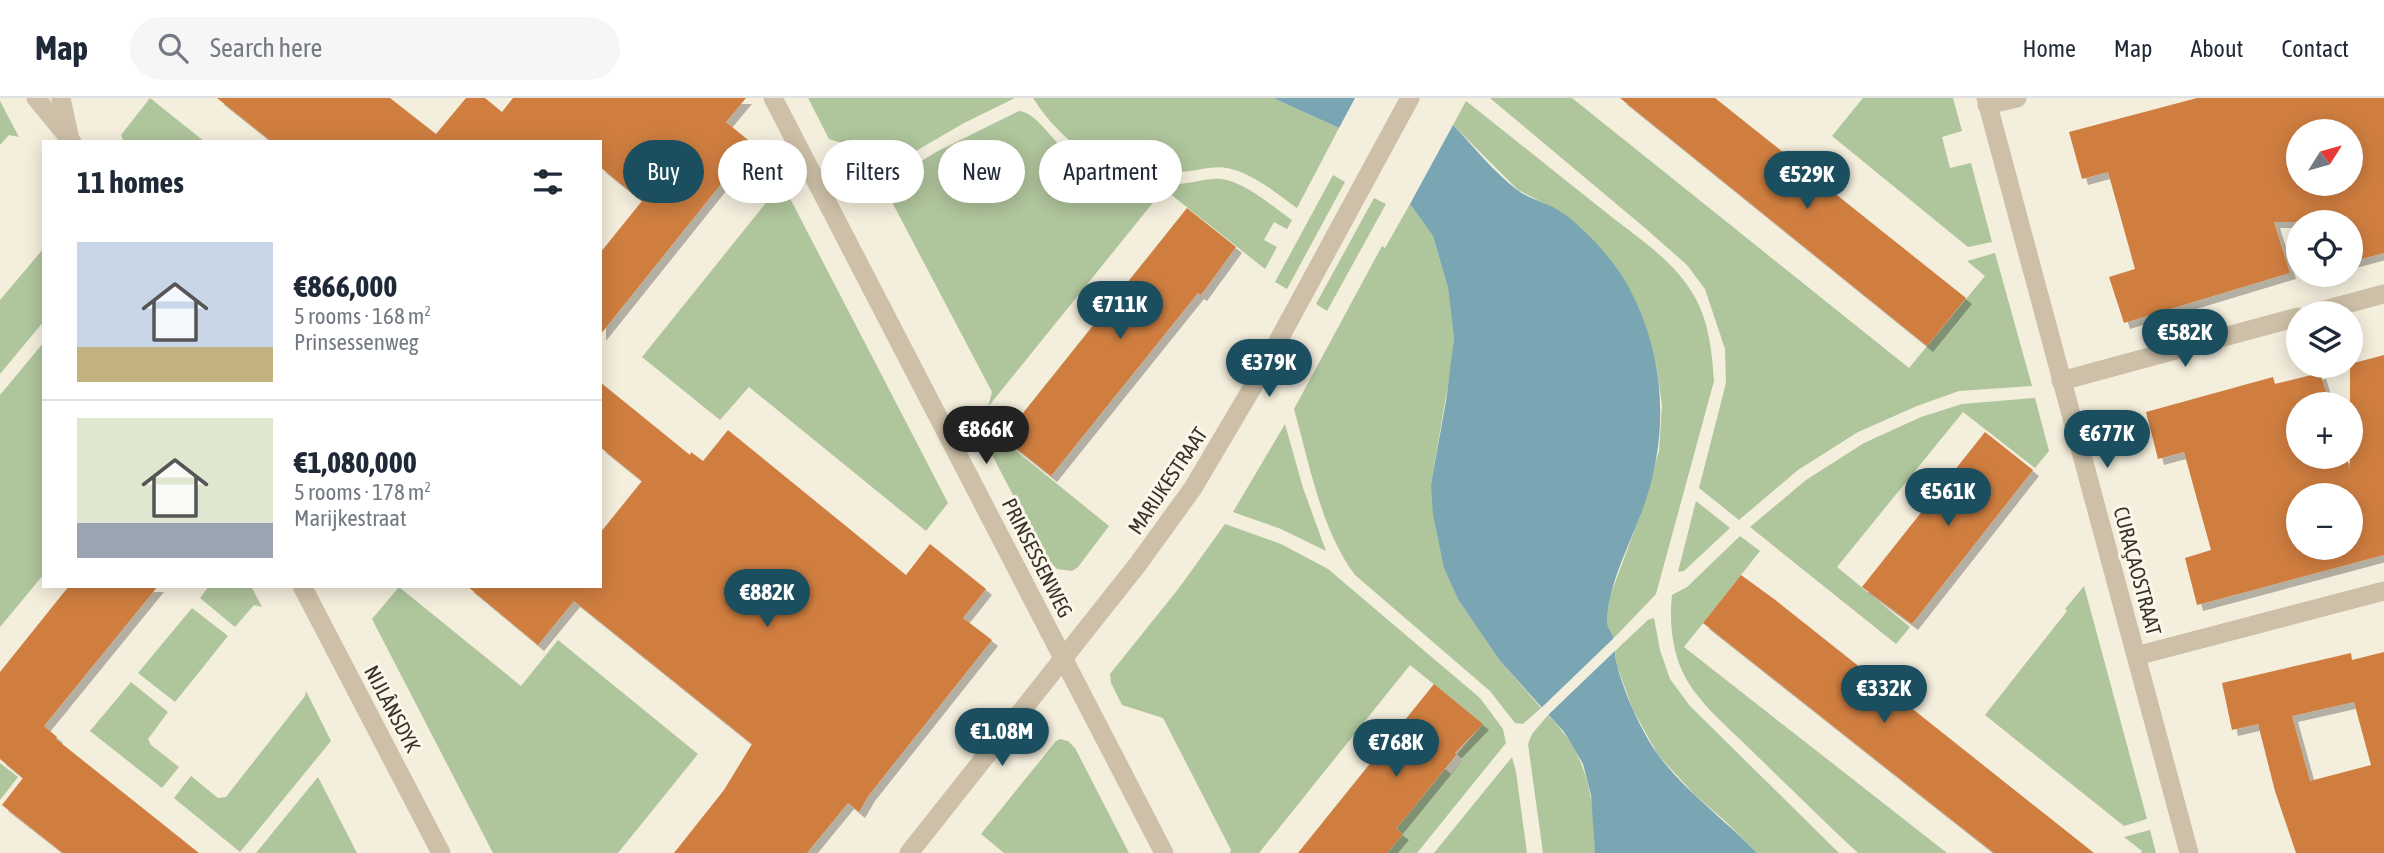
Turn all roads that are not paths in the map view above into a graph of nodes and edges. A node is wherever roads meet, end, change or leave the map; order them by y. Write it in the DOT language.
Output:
graph roads {
  1 [pos="36,98"];
  2 [pos="61,98"];
  3 [pos="773,98"];
  4 [pos="1410,98"];
  5 [pos="2017,98"];
  6 [pos="1987,102"];
  7 [pos="71,140"];
  8 [pos="2384,294"];
  9 [pos="2358,301"];
  10 [pos="2286,320"];
  11 [pos="2061,381"];
  12 [pos="303,588"];
  13 [pos="2384,591"];
  14 [pos="2136,656"];
  15 [pos="1063,658"];
  16 [pos="441,853"];
  17 [pos="909,853"];
  18 [pos="1164,853"];
  19 [pos="2189,853"];
  1 -- 7 [label="street"];
  2 -- 7 [label="street"];
  3 -- 15 [label="street, PRINSESSENWEG"];
  4 -- 15 [label="street, MARIJKESTRAAT"];
  5 -- 6 [label="street"];
  6 -- 11 [label="street, CURAÇAOSTRAAT"];
  8 -- 9 [label="street"];
  10 -- 11 [label="street"];
  11 -- 14 [label="street, CURAÇAOSTRAAT"];
  12 -- 16 [label="street, NIJLÂNSDYK"];
  13 -- 14 [label="street"];
  14 -- 19 [label="street, CURAÇAOSTRAAT"];
  15 -- 17 [label="street, MARIJKESTRAAT"];
  15 -- 18 [label="street, PRINSESSENWEG"];
}
